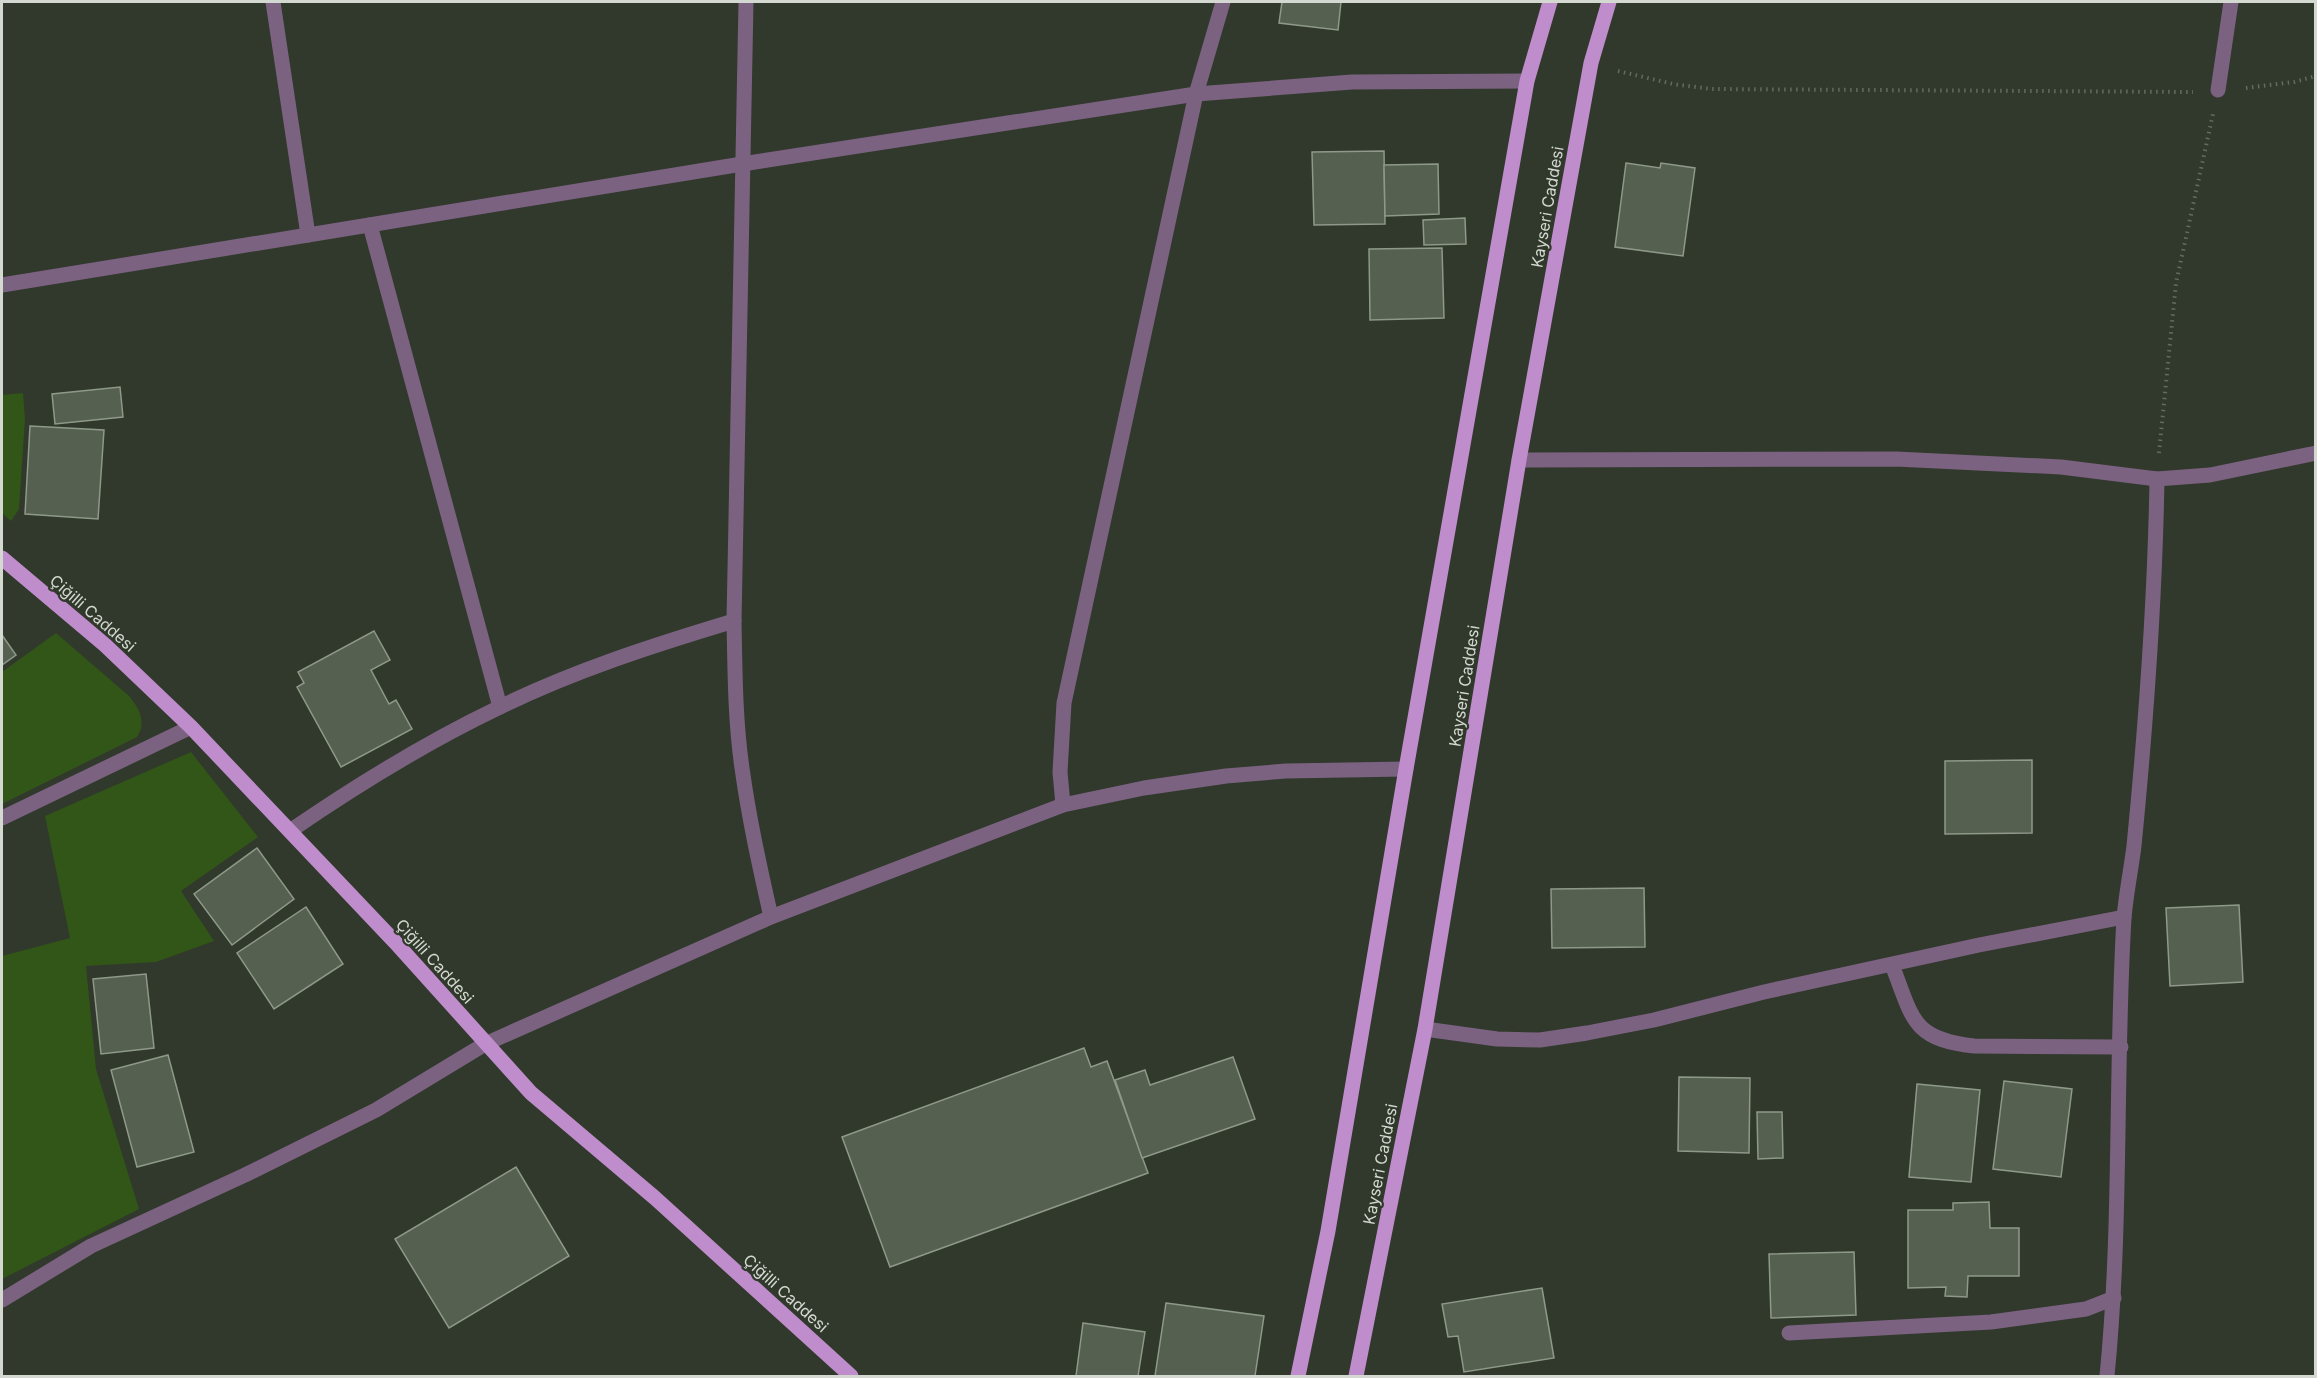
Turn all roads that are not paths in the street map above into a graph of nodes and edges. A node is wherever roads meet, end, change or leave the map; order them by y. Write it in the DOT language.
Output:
graph roads {
  1 [pos="273,2"];
  2 [pos="746,2"];
  3 [pos="1223,2"];
  4 [pos="1550,2"];
  5 [pos="1609,2"];
  6 [pos="2231,2"];
  7 [pos="1527,81"];
  8 [pos="2218,90"];
  9 [pos="1196,94"];
  10 [pos="742,164"];
  11 [pos="370,225"];
  12 [pos="308,235"];
  13 [pos="2,285"];
  14 [pos="2316,453"];
  15 [pos="1519,460"];
  16 [pos="2157,479"];
  17 [pos="2,558"];
  18 [pos="734,621"];
  19 [pos="500,707"];
  20 [pos="191,727"];
  21 [pos="1406,770"];
  22 [pos="1064,805"];
  23 [pos="2,818"];
  24 [pos="290,831"];
  25 [pos="2124,916"];
  26 [pos="771,917"];
  27 [pos="1892,965"];
  28 [pos="1425,1029"];
  29 [pos="485,1044"];
  30 [pos="2121,1047"];
  31 [pos="2114,1299"];
  32 [pos="2,1300"];
  33 [pos="1789,1334"];
  34 [pos="851,1377"];
  35 [pos="1298,1377"];
  36 [pos="1356,1377"];
  37 [pos="2106,1377"];
  1 -- 12 [label="street"];
  2 -- 10 [label="street"];
  3 -- 9 [label="street"];
  4 -- 7 [label="main road"];
  5 -- 15 [label="main road, Kayseri Caddesi"];
  6 -- 8 [label="street"];
  7 -- 9 [label="street"];
  7 -- 21 [label="main road"];
  9 -- 10 [label="street"];
  9 -- 22 [label="street"];
  10 -- 11 [label="street"];
  10 -- 18 [label="street"];
  11 -- 12 [label="street"];
  11 -- 19 [label="street"];
  12 -- 13 [label="street"];
  14 -- 16 [label="street"];
  15 -- 16 [label="street"];
  15 -- 28 [label="main road, Kayseri Caddesi"];
  16 -- 25 [label="street"];
  17 -- 20 [label="main road, Çiğilli Caddesi"];
  18 -- 19 [label="street"];
  18 -- 26 [label="street"];
  19 -- 24 [label="street"];
  20 -- 23 [label="street"];
  20 -- 24 [label="main road, Çiğilli Caddesi"];
  21 -- 22 [label="street"];
  21 -- 35 [label="main road"];
  22 -- 26 [label="street"];
  24 -- 29 [label="main road, Çiğilli Caddesi"];
  25 -- 27 [label="street"];
  25 -- 30 [label="street"];
  26 -- 29 [label="street"];
  27 -- 28 [label="street"];
  27 -- 30 [label="street"];
  28 -- 36 [label="main road, Kayseri Caddesi"];
  29 -- 32 [label="street"];
  29 -- 34 [label="main road, Çiğilli Caddesi"];
  30 -- 31 [label="street"];
  31 -- 33 [label="street"];
  31 -- 37 [label="street"];
}
